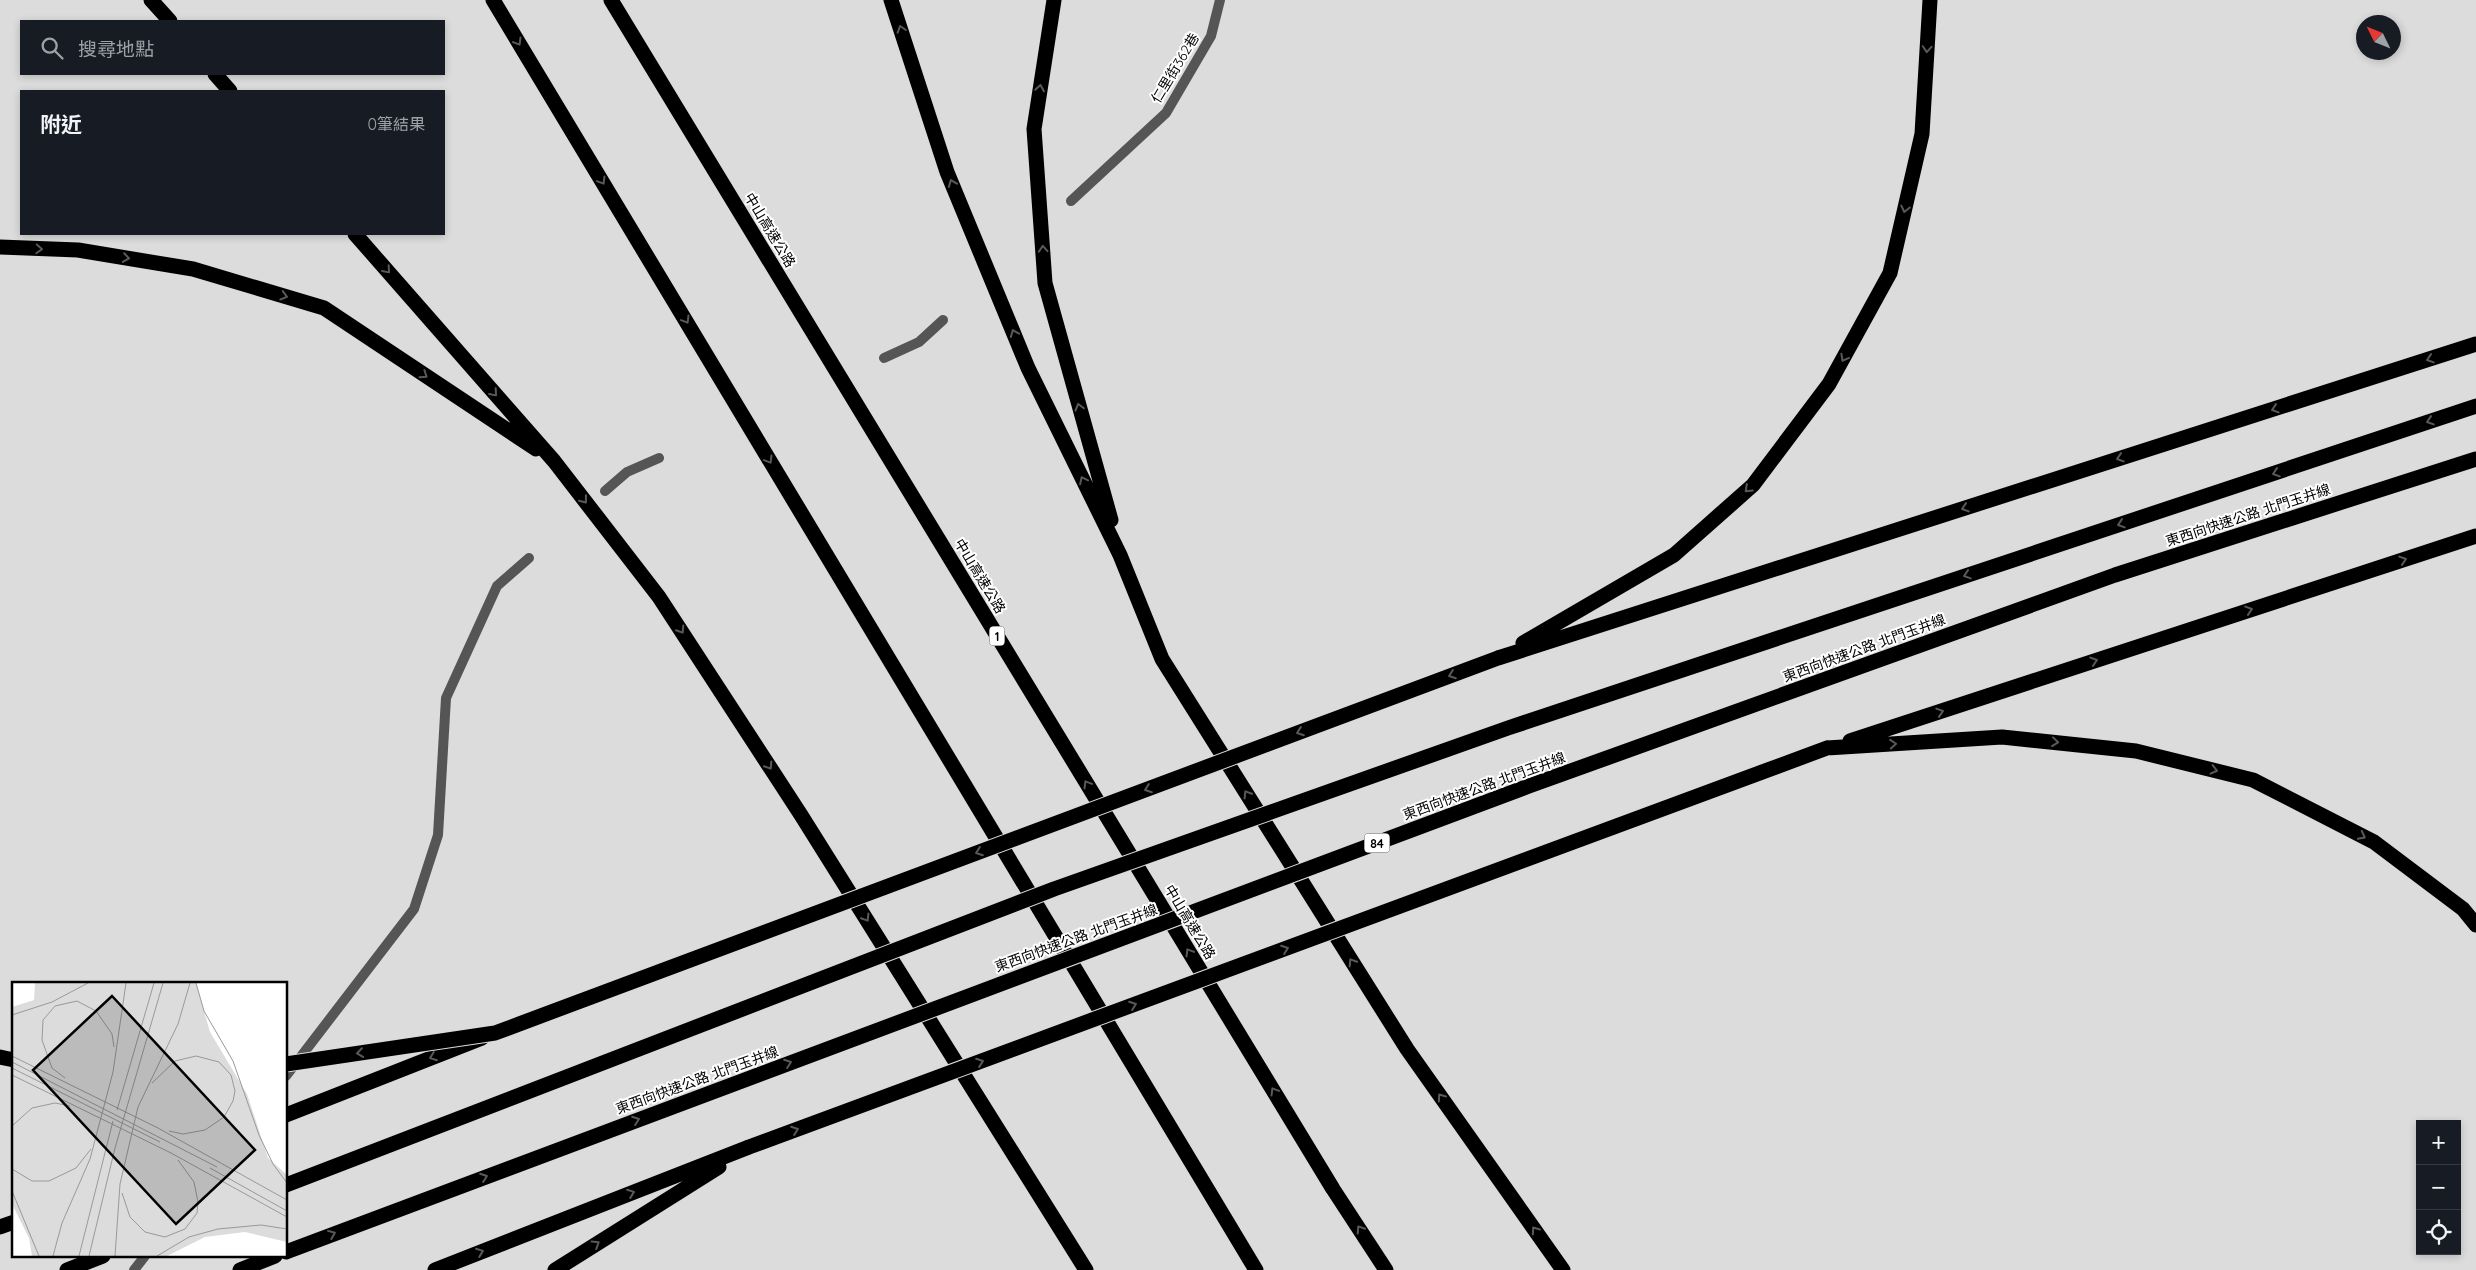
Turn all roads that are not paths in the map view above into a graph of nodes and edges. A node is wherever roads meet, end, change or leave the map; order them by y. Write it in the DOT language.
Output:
graph roads {
  1 [pos="151,0"];
  2 [pos="493,0"];
  3 [pos="611,0"];
  4 [pos="891,0"];
  5 [pos="1054,0"];
  6 [pos="1220,0"];
  7 [pos="1930,0"];
  8 [pos="169,20"];
  9 [pos="216,75"];
  10 [pos="229,90"];
  11 [pos="1071,201"];
  12 [pos="355,235"];
  13 [pos="0,247"];
  14 [pos="942,320"];
  15 [pos="2476,344"];
  16 [pos="884,358"];
  17 [pos="2476,406"];
  18 [pos="659,458"];
  19 [pos="2476,459"];
  20 [pos="554,461"];
  21 [pos="605,491"];
  22 [pos="2476,536"];
  23 [pos="1120,555"];
  24 [pos="529,558"];
  25 [pos="1498,658"];
  26 [pos="1827,748"];
  27 [pos="2476,925"];
  28 [pos="495,1033"];
  29 [pos="288,1064"];
  30 [pos="288,1073"];
  31 [pos="288,1114"];
  32 [pos="750,1147"];
  33 [pos="288,1184"];
  34 [pos="12,1223"];
  35 [pos="0,1227"];
  36 [pos="288,1251"];
  37 [pos="98,1258"];
  38 [pos="143,1258"];
  39 [pos="270,1258"];
  40 [pos="67,1270"];
  41 [pos="134,1270"];
  42 [pos="240,1270"];
  43 [pos="434,1270"];
  44 [pos="555,1270"];
  45 [pos="1086,1270"];
  46 [pos="1256,1270"];
  47 [pos="1386,1270"];
  48 [pos="1563,1270"];
  1 -- 8 [label="highway"];
  2 -- 46 [label="highway, one-way"];
  47 -- 3 [label="highway, 中山高速公路 / 1, one-way"];
  23 -- 4 [label="highway, one-way"];
  23 -- 5 [label="highway, one-way"];
  6 -- 11 [label="lane, 仁里街362巷"];
  7 -- 25 [label="highway, one-way"];
  9 -- 10 [label="highway"];
  12 -- 20 [label="highway, one-way"];
  13 -- 20 [label="highway, one-way"];
  14 -- 16 [label="lane"];
  15 -- 25 [label="highway, one-way"];
  17 -- 33 [label="highway, one-way, bridge"];
  18 -- 21 [label="lane"];
  36 -- 19 [label="highway, 東西向快速公路 北門玉井線 / 84, one-way, bridge"];
  20 -- 45 [label="highway, one-way"];
  26 -- 22 [label="highway, one-way"];
  48 -- 23 [label="highway, one-way"];
  24 -- 30 [label="lane"];
  25 -- 28 [label="highway, one-way, bridge"];
  26 -- 27 [label="highway, one-way"];
  32 -- 26 [label="highway, one-way, bridge"];
  28 -- 29 [label="highway, one-way, bridge"];
  28 -- 31 [label="highway, one-way, bridge"];
  43 -- 32 [label="highway, one-way"];
  44 -- 32 [label="highway, one-way"];
  34 -- 35 [label="highway"];
  37 -- 40 [label="highway"];
  38 -- 41 [label="lane"];
  39 -- 42 [label="highway"];
}
